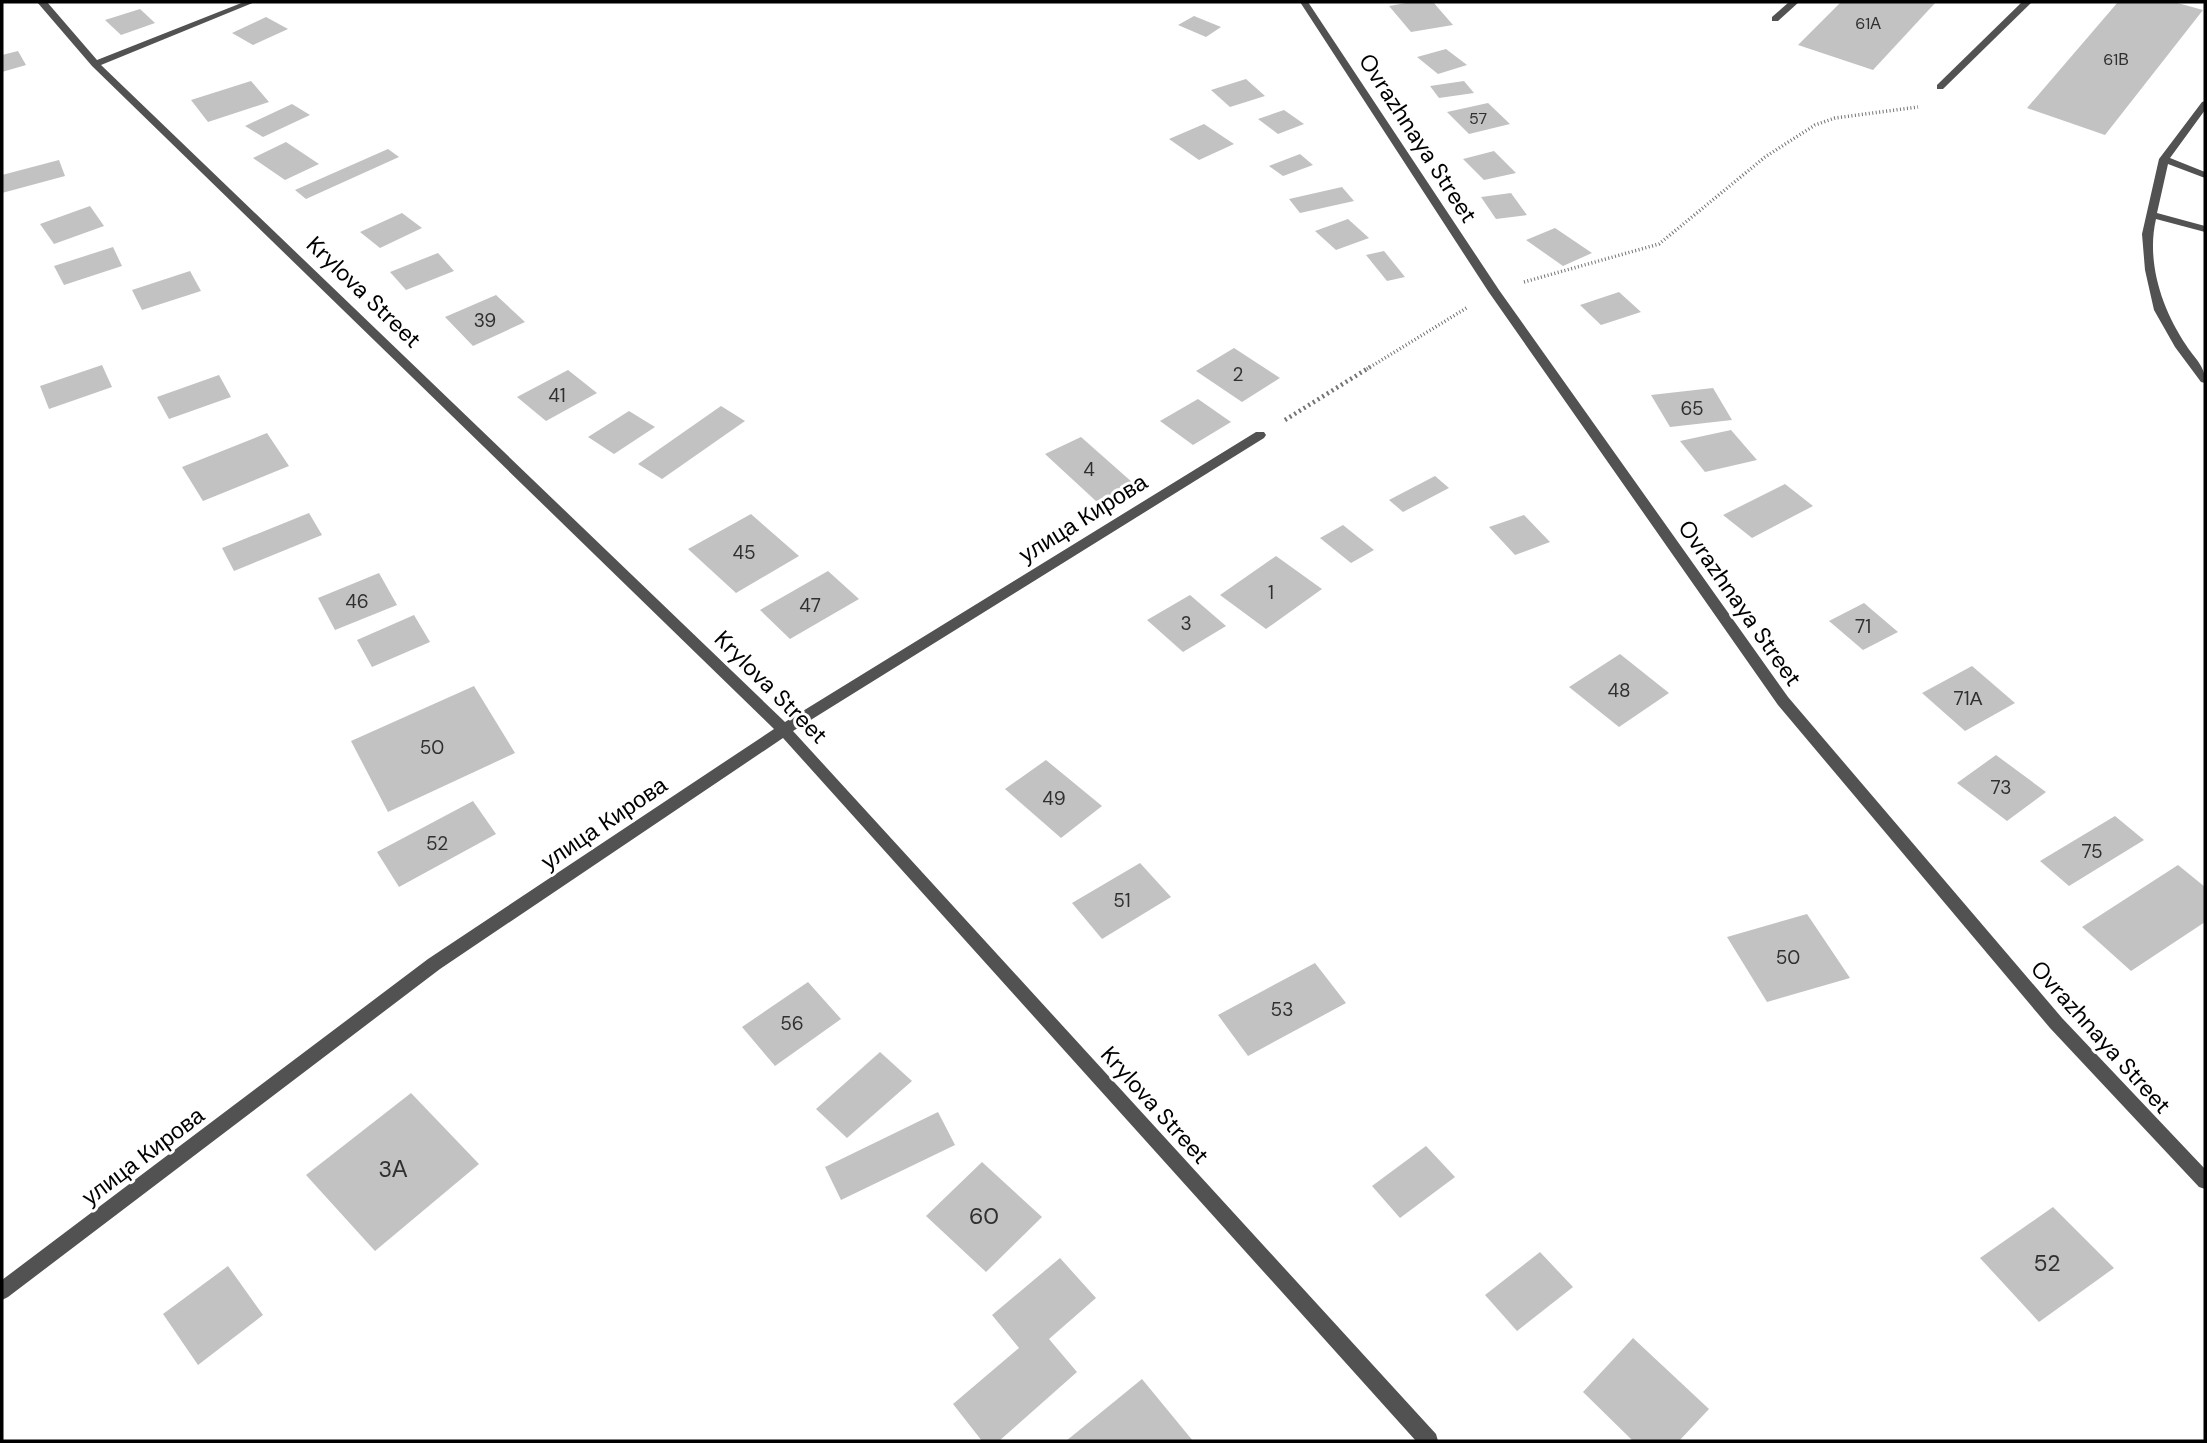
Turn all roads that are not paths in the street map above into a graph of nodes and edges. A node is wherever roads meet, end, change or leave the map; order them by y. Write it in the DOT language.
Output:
graph roads {
  1 [pos="42,2"];
  2 [pos="251,2"];
  3 [pos="1304,2"];
  4 [pos="1794,2"];
  5 [pos="2027,2"];
  6 [pos="1775,19"];
  7 [pos="95,64"];
  8 [pos="1940,87"];
  9 [pos="2205,104"];
  10 [pos="2164,159"];
  11 [pos="2205,174"];
  12 [pos="2152,215"];
  13 [pos="2205,229"];
  14 [pos="2205,379"];
  15 [pos="1260,435"];
  16 [pos="784,730"];
  17 [pos="2205,1181"];
  18 [pos="2,1291"];
  19 [pos="1429,1441"];
  1 -- 7 [label="street, Krylova Street"];
  2 -- 7 [label="street"];
  3 -- 17 [label="street, Ovrazhnaya Street"];
  4 -- 6 [label="street"];
  5 -- 8 [label="street"];
  7 -- 16 [label="street, Krylova Street"];
  9 -- 10 [label="street"];
  10 -- 11 [label="street"];
  10 -- 12 [label="street"];
  12 -- 13 [label="street"];
  12 -- 14 [label="street"];
  15 -- 16 [label="street, улица Кирова"];
  16 -- 18 [label="street, улица Кирова"];
  16 -- 19 [label="street, Krylova Street"];
}
